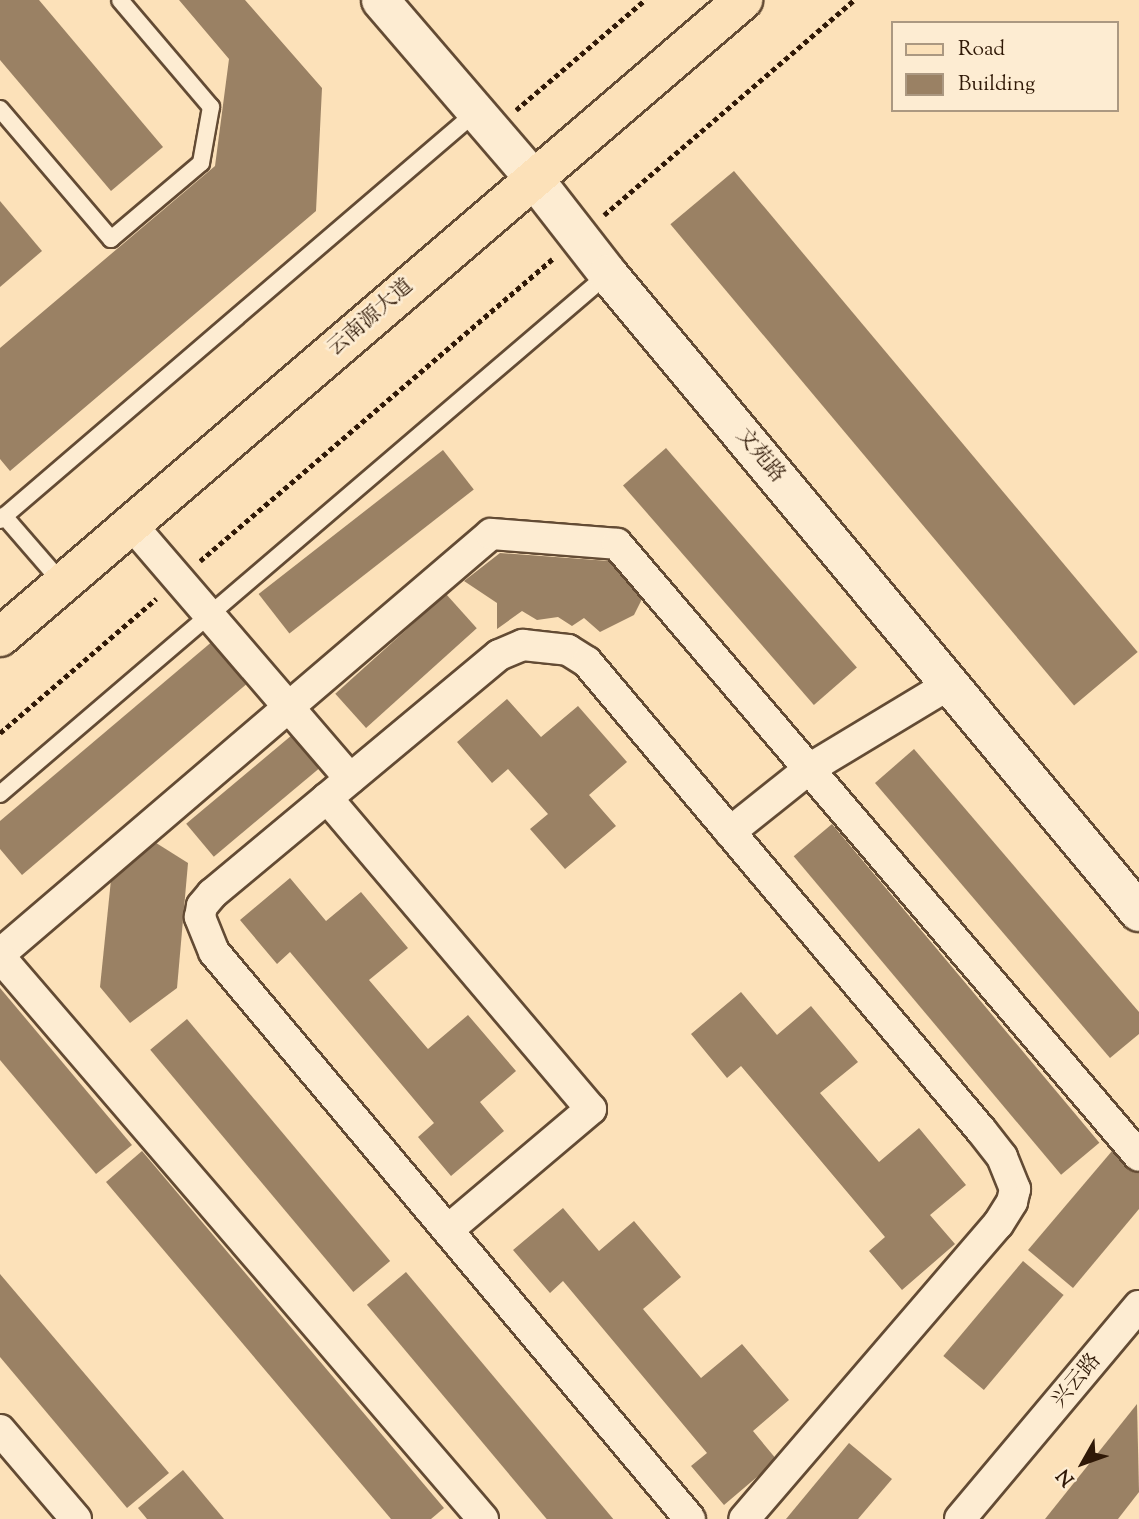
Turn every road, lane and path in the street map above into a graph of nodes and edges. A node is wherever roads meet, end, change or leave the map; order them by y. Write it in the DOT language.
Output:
graph roads {
  1 [pos="120,0"];
  2 [pos="380,0"];
  3 [pos="743,0"];
  4 [pos="854,0"];
  5 [pos="0,109"];
  6 [pos="476,112"];
  7 [pos="534,179"];
  8 [pos="580,235"];
  9 [pos="608,274"];
  10 [pos="2,518"];
  11 [pos="131,524"];
  12 [pos="179,579"];
  13 [pos="62,583"];
  14 [pos="209,615"];
  15 [pos="0,637"];
  16 [pos="950,684"];
  17 [pos="289,707"];
  18 [pos="0,733"];
  19 [pos="809,769"];
  20 [pos="350,779"];
  21 [pos="0,794"];
  22 [pos="327,798"];
  23 [pos="730,832"];
  24 [pos="1139,912"];
  25 [pos="0,955"];
  26 [pos="1139,1156"];
  27 [pos="448,1230"];
  28 [pos="1139,1306"];
  29 [pos="0,1430"];
  30 [pos="76,1519"];
  31 [pos="483,1519"];
  32 [pos="691,1519"];
  33 [pos="744,1519"];
  34 [pos="961,1519"];
  1 -- 5 [label="lane"];
  2 -- 6 [label="street, 文苑路"];
  3 -- 7 [label="main road, 云南源大道"];
  4 -- 8 [label="path"];
  6 -- 7 [label="street, 文苑路"];
  6 -- 10 [label="lane"];
  7 -- 8 [label="main road, 文苑路"];
  7 -- 11 [label="main road, 云南源大道"];
  8 -- 9 [label="main road, 文苑路"];
  8 -- 12 [label="path"];
  9 -- 14 [label="lane"];
  9 -- 16 [label="main road, 文苑路"];
  10 -- 13 [label="lane"];
  11 -- 12 [label="street"];
  11 -- 13 [label="main road, 云南源大道"];
  12 -- 14 [label="street"];
  12 -- 18 [label="path"];
  13 -- 15 [label="main road, 云南源大道"];
  14 -- 17 [label="street"];
  14 -- 21 [label="lane"];
  16 -- 19 [label="street"];
  16 -- 24 [label="main road, 文苑路"];
  17 -- 19 [label="street"];
  17 -- 20 [label="street"];
  17 -- 25 [label="street"];
  19 -- 23 [label="street"];
  19 -- 26 [label="street"];
  20 -- 22 [label="street"];
  20 -- 23 [label="street"];
  22 -- 27 [label="street"];
  22 -- 27 [label="street"];
  23 -- 33 [label="street"];
  25 -- 31 [label="street"];
  27 -- 32 [label="street"];
  28 -- 34 [label="street, 兴云路"];
  29 -- 30 [label="street"];
}
